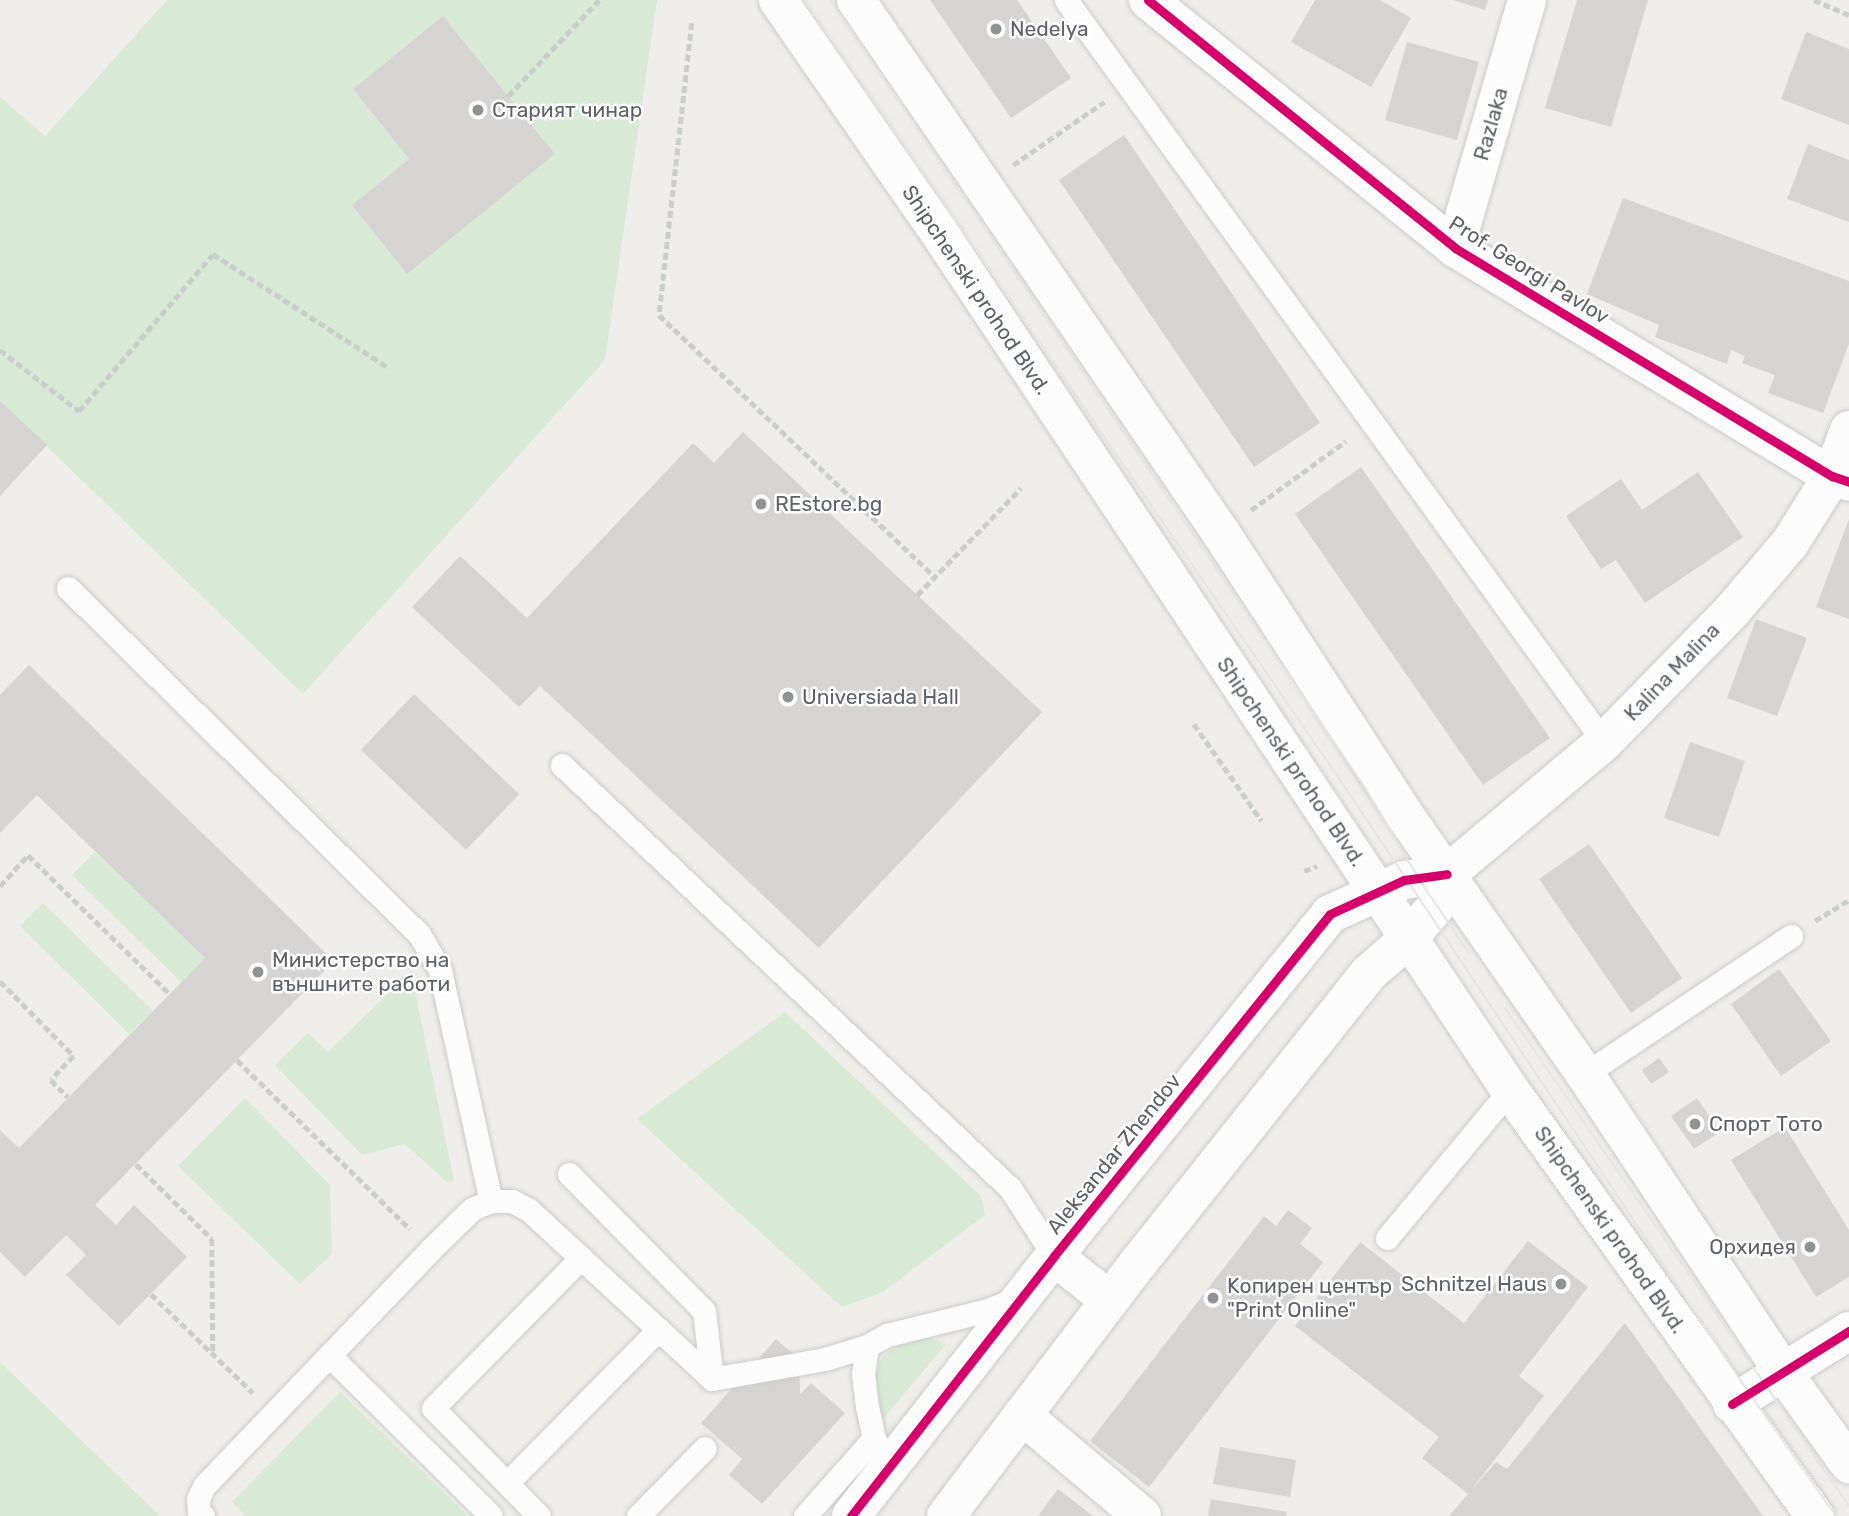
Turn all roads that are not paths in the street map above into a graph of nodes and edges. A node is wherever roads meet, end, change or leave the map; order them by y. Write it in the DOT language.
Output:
graph roads {
  1 [pos="778,0"];
  2 [pos="856,0"];
  3 [pos="1066,0"];
  4 [pos="1148,0"];
  5 [pos="1527,0"];
  6 [pos="1455,248"];
  7 [pos="1849,430"];
  8 [pos="1841,480"];
  9 [pos="68,588"];
  10 [pos="1604,742"];
  11 [pos="562,765"];
  12 [pos="1447,874"];
  13 [pos="1377,891"];
  14 [pos="1791,936"];
  15 [pos="1408,939"];
  16 [pos="1585,1074"];
  17 [pos="1510,1090"];
  18 [pos="569,1174"];
  19 [pos="491,1201"];
  20 [pos="1387,1238"];
  21 [pos="1054,1256"];
  22 [pos="581,1258"];
  23 [pos="1024,1296"];
  24 [pos="1109,1300"];
  25 [pos="659,1329"];
  26 [pos="1849,1331"];
  27 [pos="867,1346"];
  28 [pos="329,1355"];
  29 [pos="1782,1371"];
  30 [pos="712,1380"];
  31 [pos="1732,1404"];
  32 [pos="1022,1415"];
  33 [pos="705,1448"];
  34 [pos="882,1454"];
  35 [pos="1849,1464"];
  36 [pos="507,1483"];
  37 [pos="946,1515"];
  38 [pos="203,1516"];
  39 [pos="491,1516"];
  40 [pos="540,1516"];
  41 [pos="638,1516"];
  42 [pos="805,1516"];
  43 [pos="851,1516"];
  44 [pos="868,1516"];
  45 [pos="1142,1516"];
  46 [pos="1815,1516"];
  1 -- 13 [label="street, Shipchenski prohod Blvd."];
  2 -- 12 [label="street"];
  3 -- 10 [label="lane"];
  4 -- 6 [label="street, Prof. Georgi Pavlov"];
  5 -- 6 [label="street, Razlaka"];
  6 -- 8 [label="street, Prof. Georgi Pavlov"];
  7 -- 8 [label="street, Kalina Malina"];
  8 -- 10 [label="street, Kalina Malina"];
  9 -- 19 [label="lane"];
  10 -- 12 [label="street, Kalina Malina"];
  11 -- 21 [label="lane"];
  12 -- 13 [label="street, Aleksandar Zhendov"];
  12 -- 15 [label="street"];
  12 -- 16 [label="street"];
  13 -- 15 [label="street, Shipchenski prohod Blvd."];
  13 -- 21 [label="street, Aleksandar Zhendov"];
  14 -- 16 [label="lane"];
  15 -- 17 [label="street, Shipchenski prohod Blvd."];
  15 -- 24 [label="street"];
  16 -- 29 [label="street"];
  17 -- 20 [label="lane"];
  17 -- 31 [label="street, Shipchenski prohod Blvd."];
  18 -- 30 [label="lane"];
  19 -- 22 [label="lane"];
  19 -- 28 [label="lane"];
  21 -- 23 [label="street, Aleksandar Zhendov"];
  21 -- 24 [label="street, Aleksandar Zhendov"];
  22 -- 25 [label="lane"];
  22 -- 36 [label="lane"];
  23 -- 27 [label="lane"];
  23 -- 34 [label="street, Aleksandar Zhendov"];
  24 -- 32 [label="street"];
  25 -- 30 [label="lane"];
  25 -- 36 [label="lane"];
  26 -- 29 [label="street"];
  27 -- 30 [label="lane"];
  27 -- 34 [label="lane"];
  28 -- 38 [label="lane"];
  28 -- 39 [label="lane"];
  29 -- 31 [label="street"];
  29 -- 35 [label="street"];
  31 -- 46 [label="street, Shipchenski prohod Blvd."];
  32 -- 37 [label="street"];
  32 -- 45 [label="street"];
  33 -- 41 [label="lane"];
  34 -- 42 [label="lane"];
  34 -- 43 [label="street, Aleksandar Zhendov"];
  34 -- 44 [label="street, Aleksandar Zhendov"];
  36 -- 40 [label="lane"];
}
